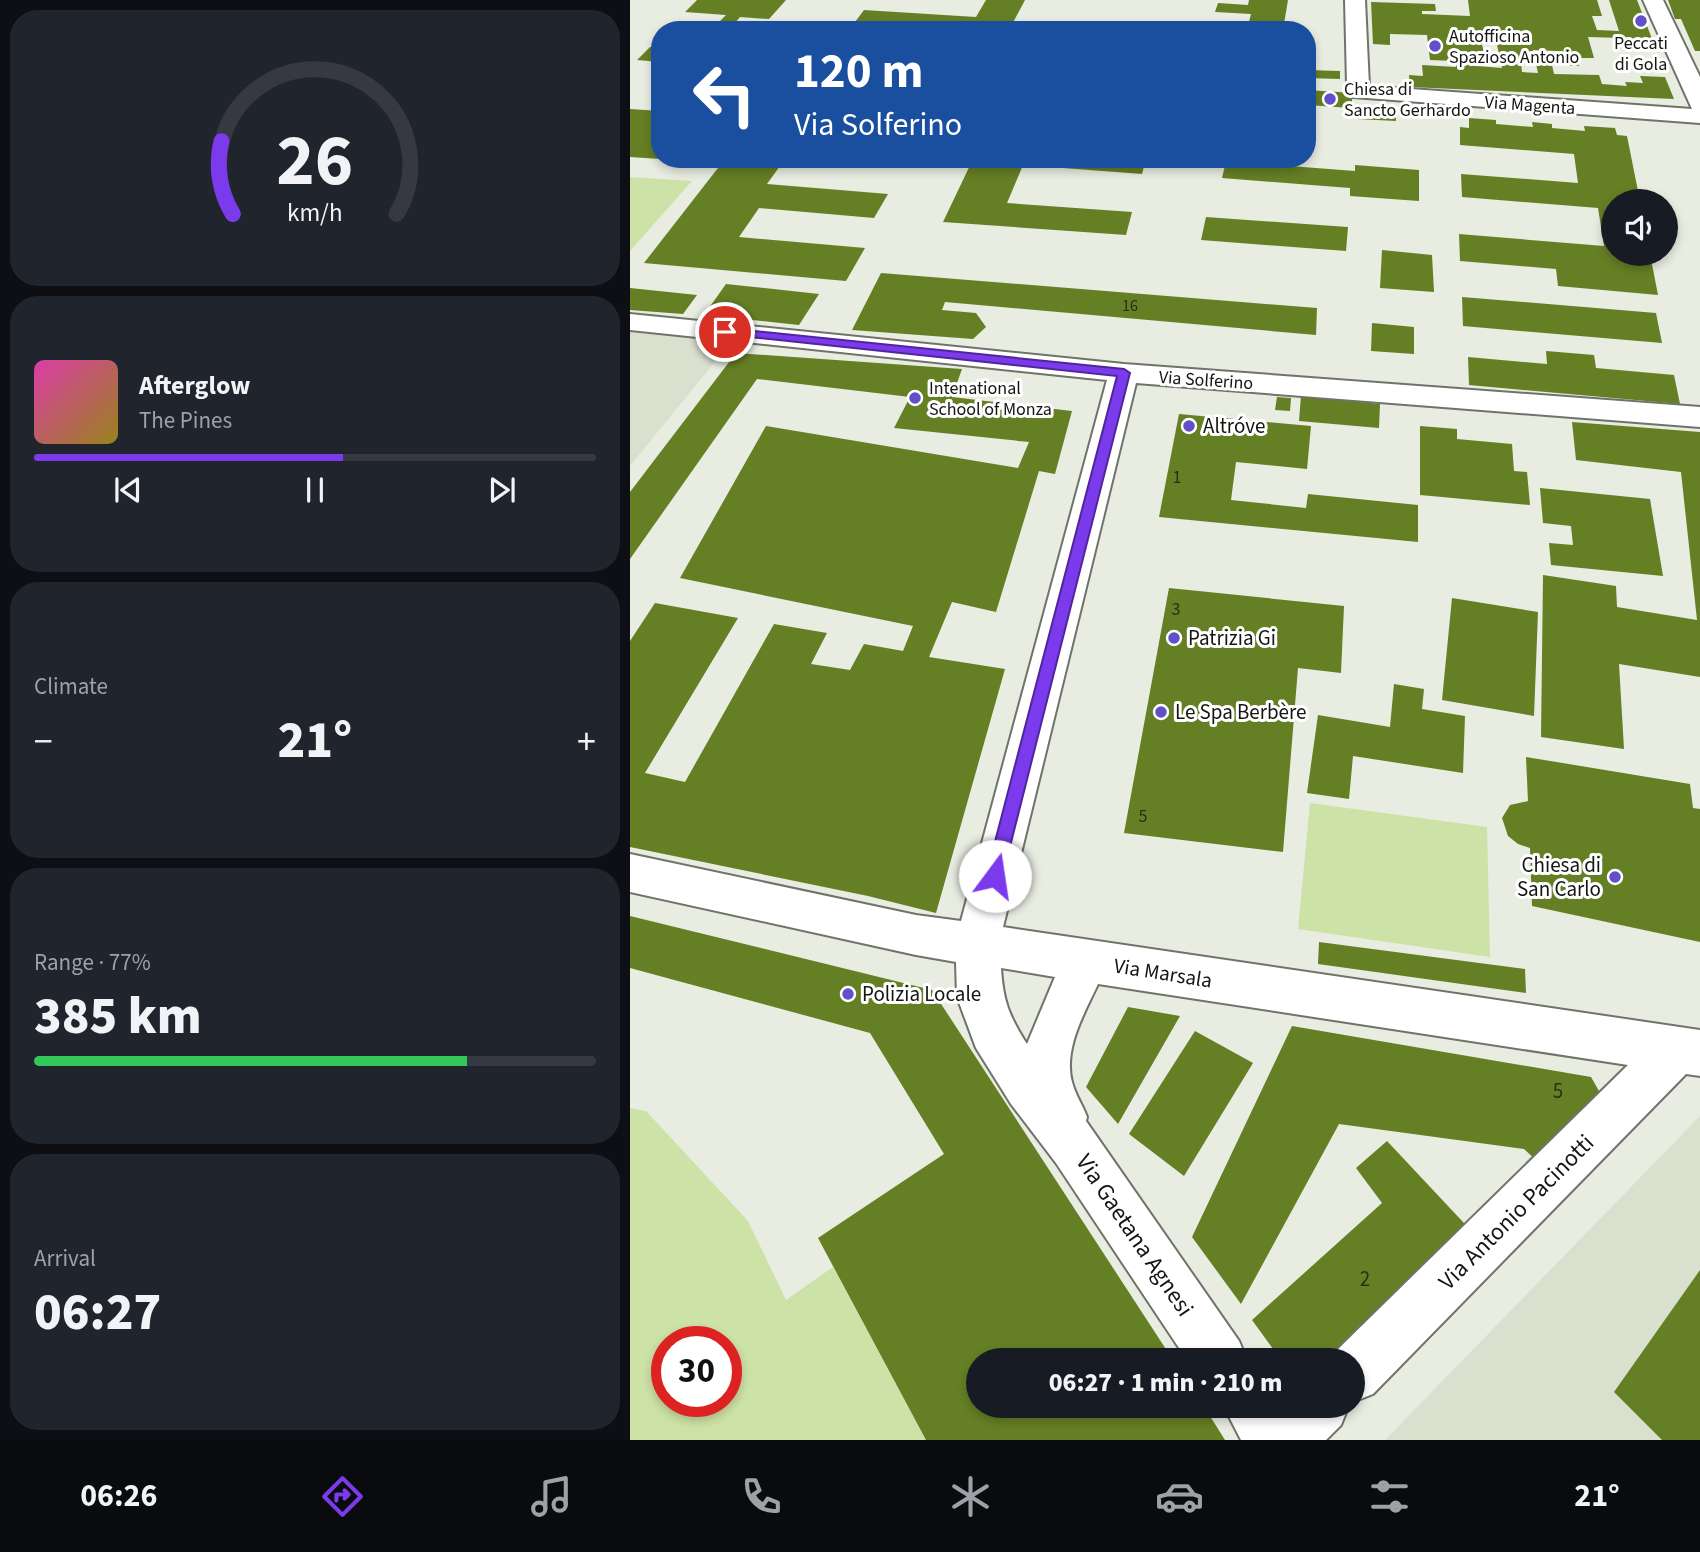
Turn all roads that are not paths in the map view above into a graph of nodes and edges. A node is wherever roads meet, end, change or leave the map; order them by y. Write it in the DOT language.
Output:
graph roads {
  1 [pos="1355,0"];
  2 [pos="1653,0"];
  3 [pos="1700,104"];
  4 [pos="1700,116"];
  5 [pos="630,322"];
  6 [pos="1124,373"];
  7 [pos="1700,417"];
  8 [pos="630,873"];
  9 [pos="977,943"];
  10 [pos="1086,961"];
  11 [pos="1689,1051"];
  12 [pos="1074,1145"];
  13 [pos="1212,1348"];
  14 [pos="1365,1362"];
  15 [pos="1260,1418"];
  16 [pos="1308,1418"];
  17 [pos="1274,1440"];
  18 [pos="1286,1440"];
  1 -- 4 [label="street, Via Magenta"];
  2 -- 3 [label="street"];
  5 -- 6 [label="street, Via Solferino"];
  6 -- 7 [label="street, Via Solferino"];
  6 -- 9 [label="street, Via Gaetana Agnesi"];
  8 -- 9 [label="street, Via Marsala"];
  9 -- 10 [label="street, Via Marsala"];
  9 -- 12 [label="street, Via Gaetana Agnesi"];
  10 -- 11 [label="street, Via Marsala"];
  10 -- 12 [label="street, Via Gaetana Agnesi"];
  11 -- 14 [label="street, Via Antonio Pacinotti"];
  12 -- 13 [label="street, Via Gaetana Agnesi"];
  15 -- 17 [label="street"];
  16 -- 18 [label="street"];
}
